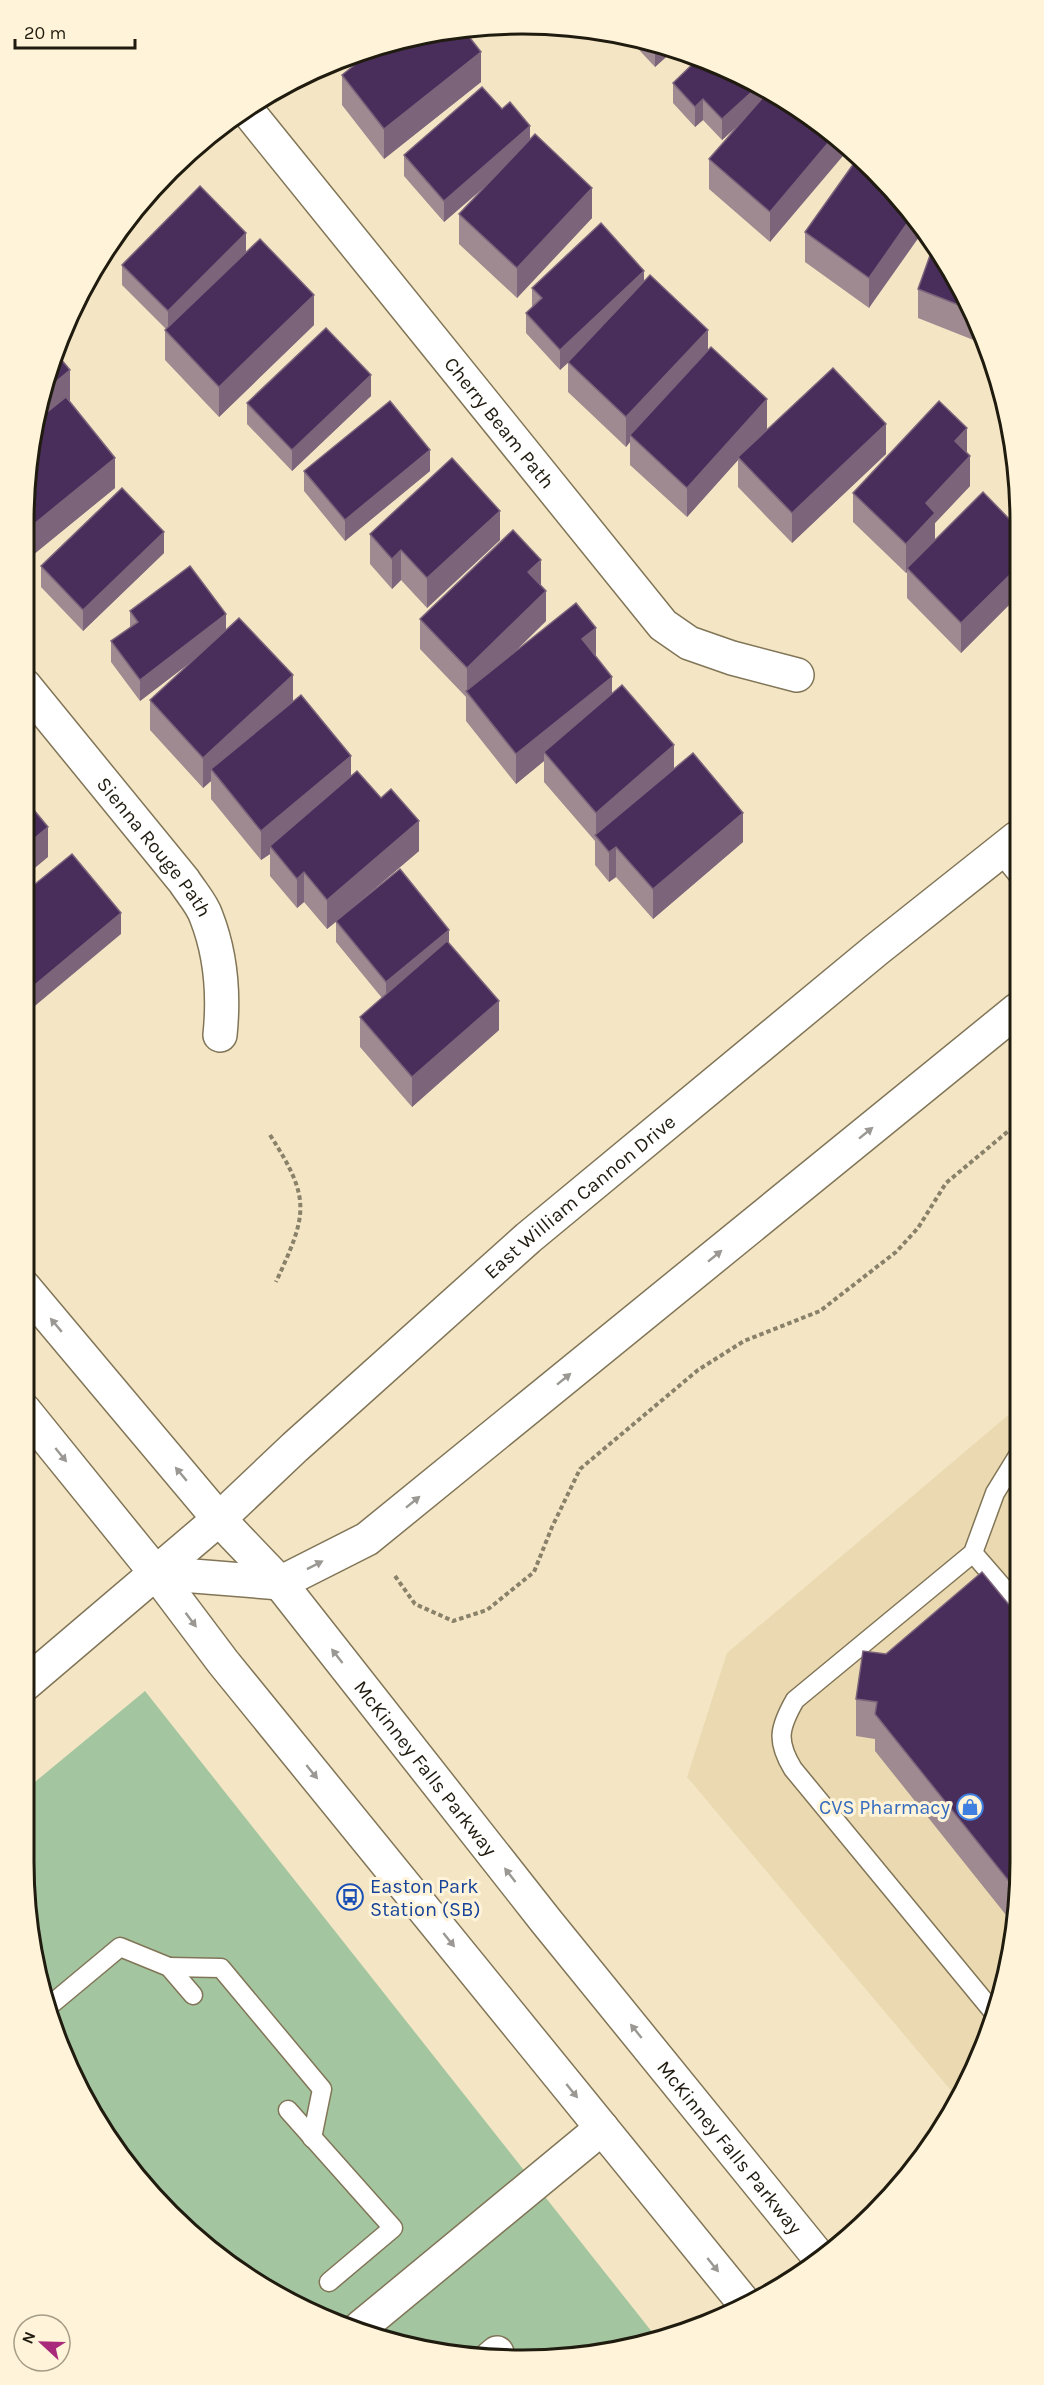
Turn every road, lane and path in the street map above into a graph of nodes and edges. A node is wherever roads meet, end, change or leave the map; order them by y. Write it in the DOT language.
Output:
graph roads {
  1 [pos="252,116"];
  2 [pos="797,675"];
  3 [pos="34,697"];
  4 [pos="1010,856"];
  5 [pos="1010,1016"];
  6 [pos="220,1035"];
  7 [pos="1010,1130"];
  8 [pos="270,1135"];
  9 [pos="276,1282"];
  10 [pos="34,1299"];
  11 [pos="34,1422"];
  12 [pos="1010,1469"];
  13 [pos="219,1519"];
  14 [pos="973,1553"];
  15 [pos="156,1573"];
  16 [pos="395,1576"];
  17 [pos="280,1583"];
  18 [pos="1010,1596"];
  19 [pos="34,1677"];
  20 [pos="169,1967"];
  21 [pos="193,1995"];
  22 [pos="55,2001"];
  23 [pos="988,2006"];
  24 [pos="288,2110"];
  25 [pos="602,2128"];
  26 [pos="312,2138"];
  27 [pos="815,2253"];
  28 [pos="329,2282"];
  29 [pos="741,2299"];
  30 [pos="364,2325"];
  1 -- 2 [label="street, Cherry Beam Path"];
  3 -- 6 [label="street, Sienna Rouge Path"];
  4 -- 13 [label="street, East William Cannon Drive"];
  17 -- 5 [label="street, one-way"];
  7 -- 16 [label="path"];
  8 -- 9 [label="path"];
  13 -- 10 [label="street, McKinney Falls Parkway, one-way"];
  11 -- 15 [label="street, one-way"];
  12 -- 14 [label="lane"];
  13 -- 15 [label="street, East William Cannon Drive"];
  13 -- 17 [label="street, McKinney Falls Parkway"];
  14 -- 18 [label="lane"];
  14 -- 23 [label="lane"];
  15 -- 17 [label="street"];
  15 -- 19 [label="street, East William Cannon Drive"];
  15 -- 25 [label="street, one-way"];
  27 -- 17 [label="street, McKinney Falls Parkway, one-way"];
  20 -- 21 [label="lane"];
  20 -- 22 [label="lane"];
  20 -- 26 [label="lane"];
  24 -- 26 [label="lane"];
  25 -- 29 [label="street, one-way"];
  25 -- 30 [label="street"];
  26 -- 28 [label="lane"];
}
